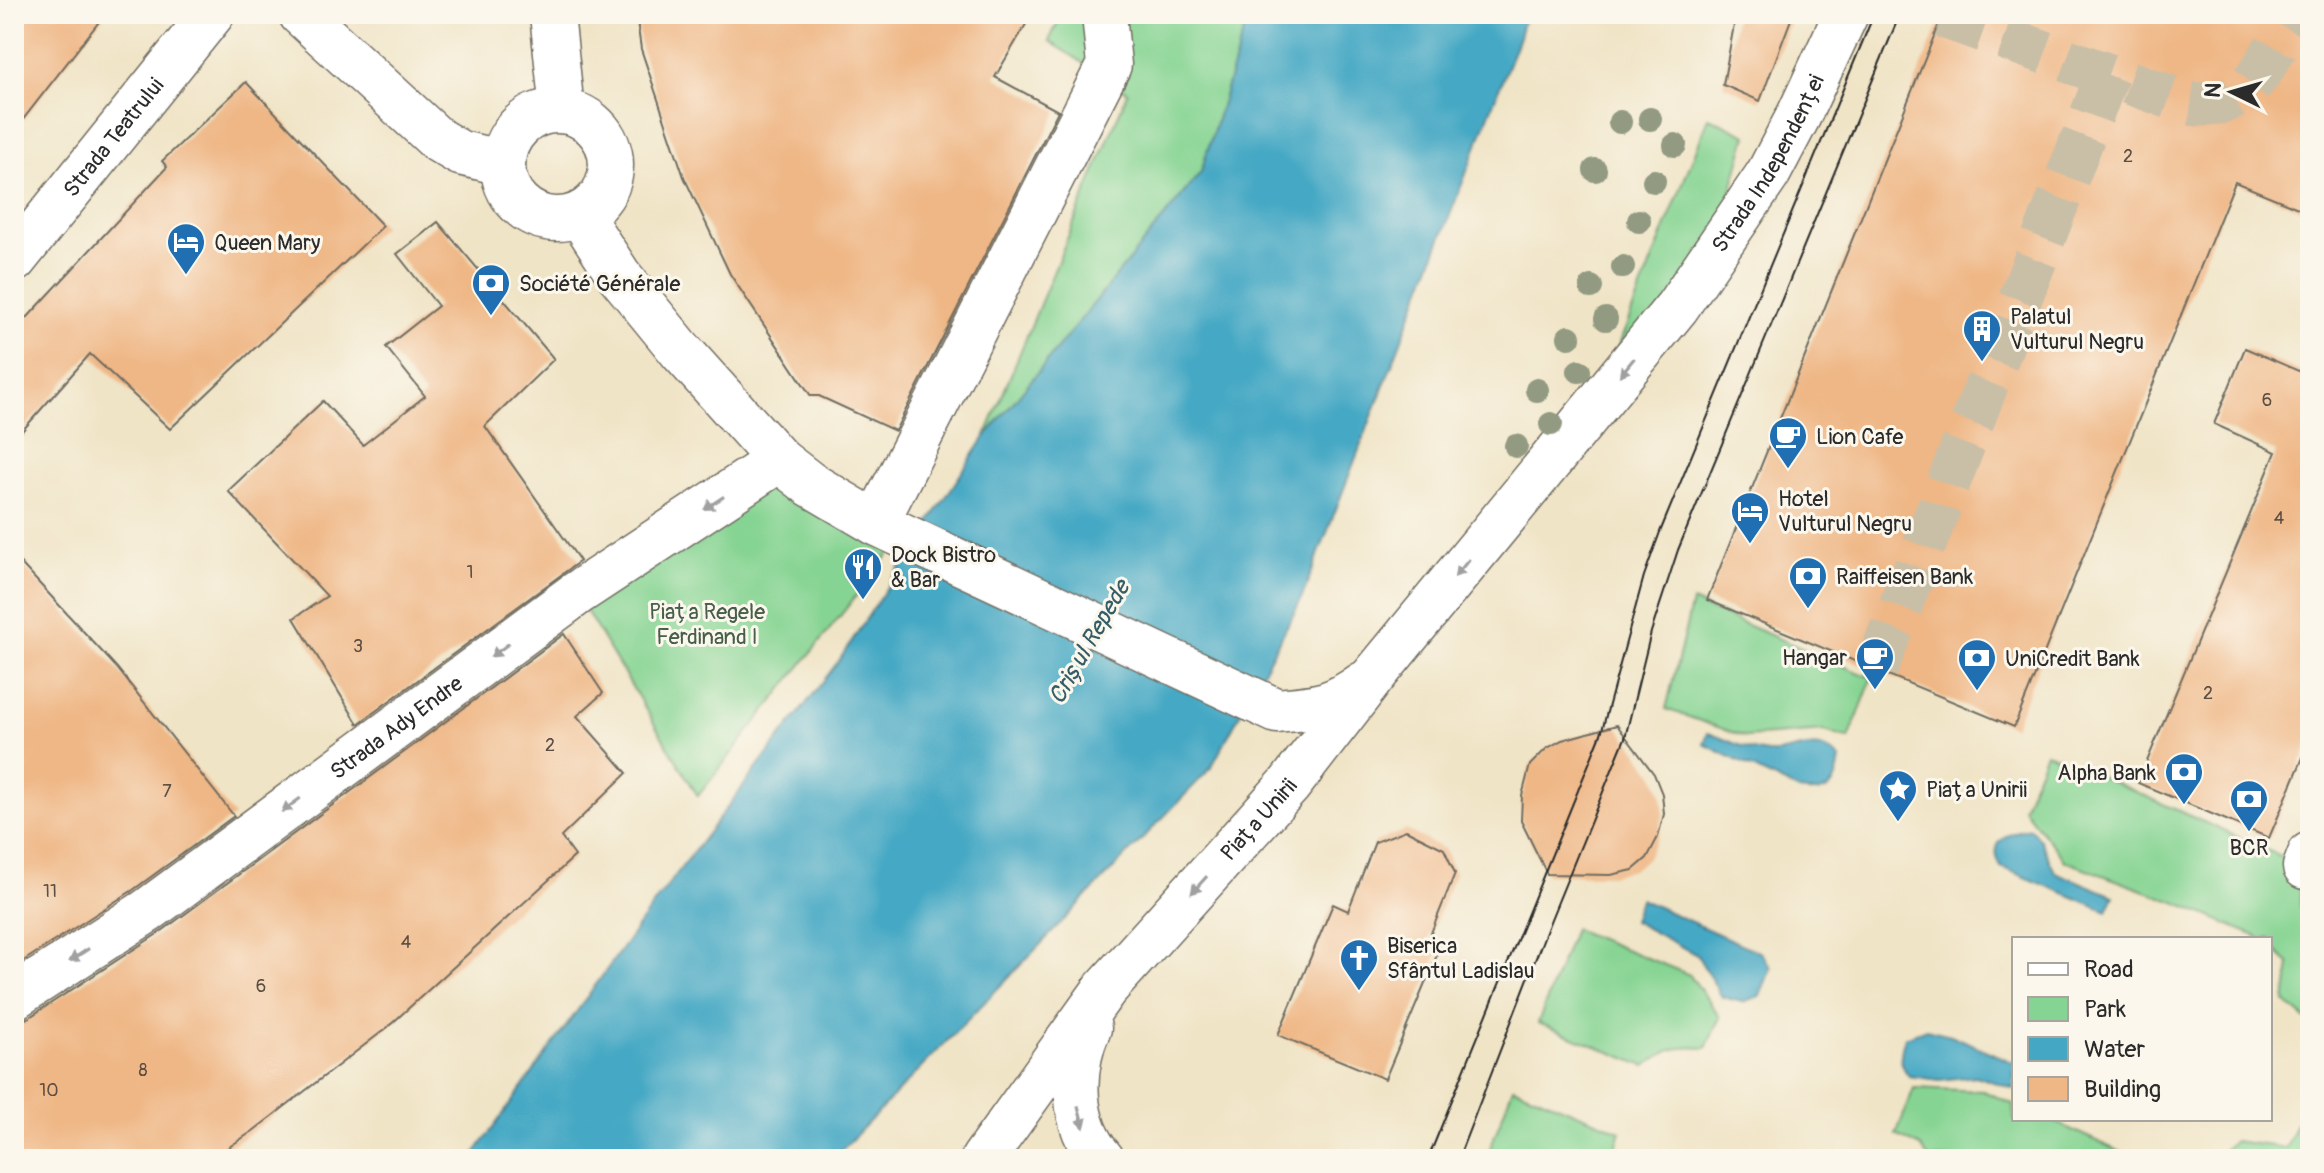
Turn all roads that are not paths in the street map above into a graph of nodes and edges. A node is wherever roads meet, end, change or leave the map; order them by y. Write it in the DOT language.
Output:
graph roads {
  1 [pos="212,14"];
  2 [pos="301,14"];
  3 [pos="552,14"];
  4 [pos="1104,14"];
  5 [pos="1846,14"];
  6 [pos="562,111"];
  7 [pos="503,163"];
  8 [pos="580,215"];
  9 [pos="14,260"];
  10 [pos="1677,307"];
  11 [pos="779,460"];
  12 [pos="898,532"];
  13 [pos="1372,678"];
  14 [pos="1274,710"];
  15 [pos="1289,785"];
  16 [pos="1105,989"];
  17 [pos="14,997"];
  18 [pos="983,1159"];
  19 [pos="1102,1159"];
  1 -- 9 [label="street, Strada Teatrului"];
  2 -- 7 [label="street"];
  3 -- 6 [label="street"];
  4 -- 12 [label="street"];
  5 -- 10 [label="street, Strada Independenței"];
  6 -- 7 [label="street"];
  6 -- 8 [label="street"];
  7 -- 8 [label="street"];
  8 -- 11 [label="street"];
  10 -- 13 [label="street, Piața Unirii, one-way"];
  11 -- 12 [label="street"];
  11 -- 17 [label="street, Strada Ady Endre, one-way"];
  12 -- 14 [label="street"];
  13 -- 14 [label="street"];
  13 -- 15 [label="street, Piața Unirii"];
  14 -- 15 [label="street"];
  15 -- 16 [label="street, Piața Unirii, one-way"];
  16 -- 18 [label="street, Piața Unirii"];
  16 -- 19 [label="street, Piața Unirii, one-way"];
}
